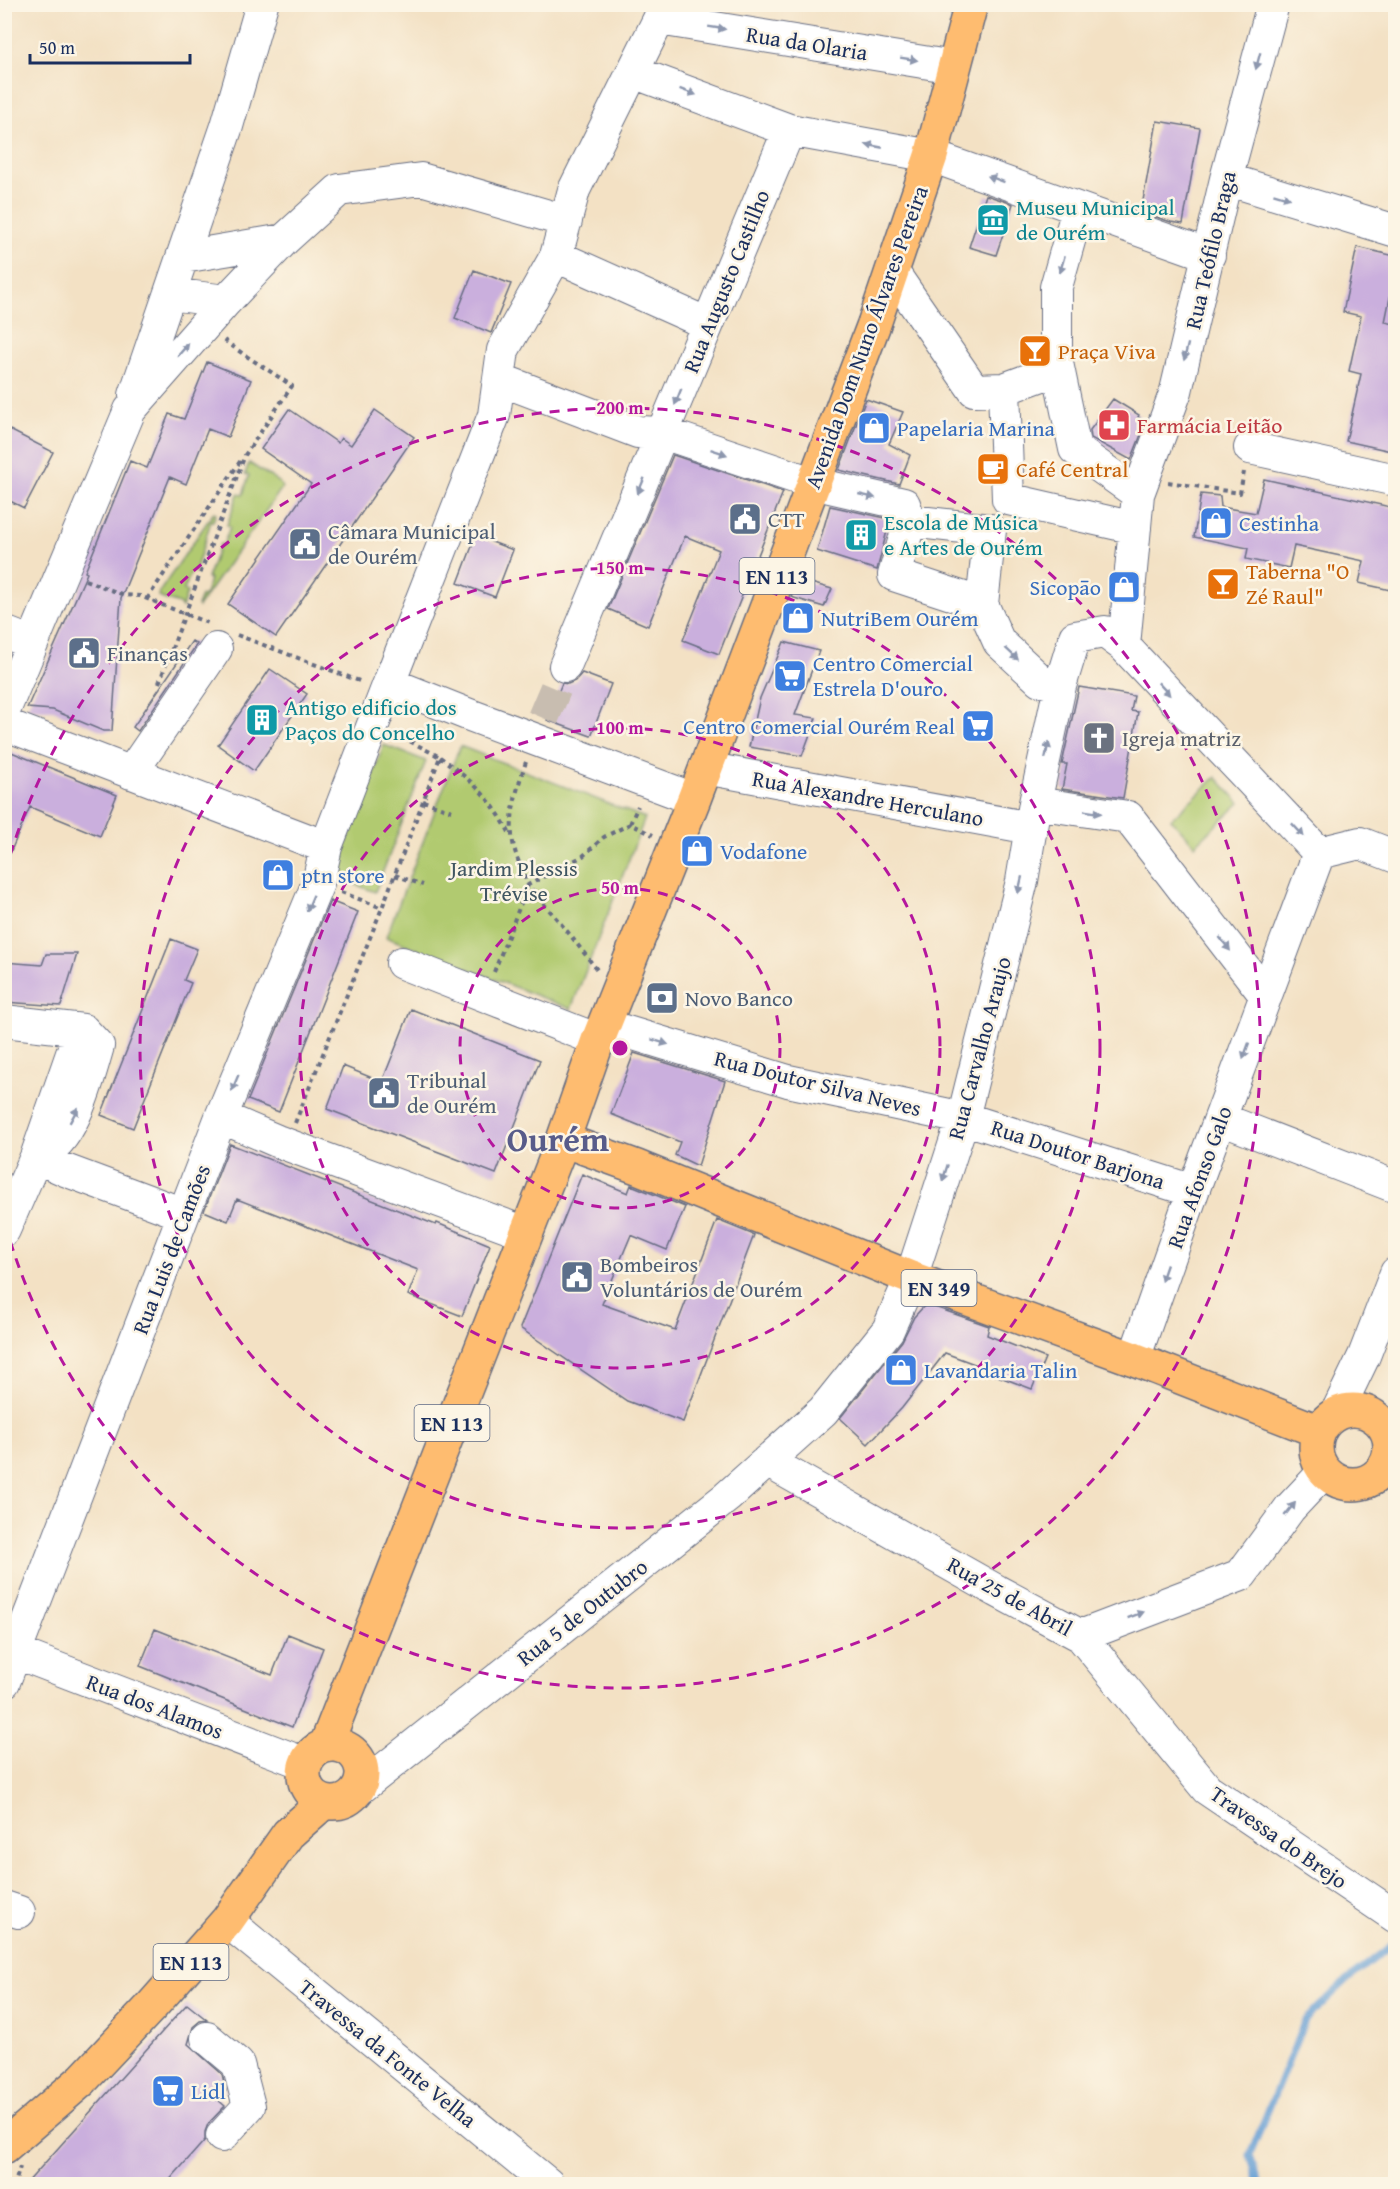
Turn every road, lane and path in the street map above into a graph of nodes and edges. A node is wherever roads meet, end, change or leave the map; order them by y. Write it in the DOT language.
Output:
graph roads {
  1 [pos="262,4"];
  2 [pos="971,4"];
  3 [pos="1273,4"];
  4 [pos="658,12"];
  5 [pos="954,67"];
  6 [pos="633,72"];
  7 [pos="789,130"];
  8 [pos="932,156"];
  9 [pos="1226,179"];
  10 [pos="202,200"];
  11 [pos="1078,209"];
  12 [pos="566,221"];
  13 [pos="1395,231"];
  14 [pos="285,240"];
  15 [pos="240,248"];
  16 [pos="1209,255"];
  17 [pos="556,256"];
  18 [pos="183,257"];
  19 [pos="892,271"];
  20 [pos="170,294"];
  21 [pos="226,301"];
  22 [pos="708,324"];
  23 [pos="250,359"];
  24 [pos="1058,369"];
  25 [pos="499,380"];
  26 [pos="1004,389"];
  27 [pos="130,410"];
  28 [pos="663,433"];
  29 [pos="1250,448"];
  30 [pos="245,455"];
  31 [pos="1395,480"];
  32 [pos="813,483"];
  33 [pos="1141,487"];
  34 [pos="1008,499"];
  35 [pos="910,521"];
  36 [pos="1135,528"];
  37 [pos="990,530"];
  38 [pos="62,571"];
  39 [pos="147,599"];
  40 [pos="982,604"];
  41 [pos="184,614"];
  42 [pos="221,636"];
  43 [pos="18,637"];
  44 [pos="1124,646"];
  45 [pos="565,666"];
  46 [pos="1060,686"];
  47 [pos="155,693"];
  48 [pos="386,708"];
  49 [pos="4,711"];
  50 [pos="4,724"];
  51 [pos="538,728"];
  52 [pos="440,757"];
  53 [pos="705,768"];
  54 [pos="131,773"];
  55 [pos="694,799"];
  56 [pos="423,801"];
  57 [pos="452,811"];
  58 [pos="1033,815"];
  59 [pos="512,837"];
  60 [pos="676,845"];
  61 [pos="326,847"];
  62 [pos="1319,853"];
  63 [pos="1395,857"];
  64 [pos="395,875"];
  65 [pos="423,885"];
  66 [pos="528,885"];
  67 [pos="339,891"];
  68 [pos="382,908"];
  69 [pos="402,963"];
  70 [pos="620,986"];
  71 [pos="484,995"];
  72 [pos="1266,996"];
  73 [pos="4,1021"];
  74 [pos="601,1032"];
  75 [pos="221,1117"];
  76 [pos="963,1118"];
  77 [pos="1221,1119"];
  78 [pos="563,1140"];
  79 [pos="286,1144"];
  80 [pos="36,1156"];
  81 [pos="1395,1187"];
  82 [pos="1193,1191"];
  83 [pos="183,1214"];
  84 [pos="4,1230"];
  85 [pos="526,1233"];
  86 [pos="1395,1273"];
  87 [pos="911,1278"];
  88 [pos="1134,1359"];
  89 [pos="1339,1418"];
  90 [pos="767,1461"];
  91 [pos="1392,1462"];
  92 [pos="1324,1472"];
  93 [pos="1081,1636"];
  94 [pos="10,1651"];
  95 [pos="4,1682"];
  96 [pos="333,1771"];
  97 [pos="1395,1917"];
  98 [pos="227,1921"];
  99 [pos="207,2038"];
  100 [pos="82,2080"];
  101 [pos="4,2126"];
  102 [pos="222,2136"];
  103 [pos="4,2147"];
  104 [pos="548,2184"];
  1 -- 10 [label="street"];
  2 -- 5 [label="main road, Avenida Dom Nuno Álvares Pereira / EN 113"];
  3 -- 9 [label="street, Rua Teófilo Braga, one-way"];
  4 -- 5 [label="street, Rua da Olaria, one-way"];
  4 -- 6 [label="street, Rua Luis de Camões"];
  5 -- 8 [label="main road, Avenida Dom Nuno Álvares Pereira / EN 113"];
  6 -- 7 [label="street, one-way"];
  6 -- 12 [label="street, Rua Luis de Camões"];
  8 -- 7 [label="street, one-way"];
  7 -- 22 [label="street, Rua Augusto Castilho"];
  11 -- 8 [label="street, one-way"];
  8 -- 19 [label="main road, Avenida Dom Nuno Álvares Pereira / EN 113"];
  9 -- 13 [label="street, one-way"];
  9 -- 16 [label="street, Rua Teófilo Braga"];
  10 -- 15 [label="street"];
  10 -- 18 [label="street"];
  11 -- 16 [label="street"];
  11 -- 24 [label="street, one-way"];
  12 -- 14 [label="street"];
  12 -- 17 [label="street, Rua Luis de Camões"];
  14 -- 15 [label="street"];
  14 -- 21 [label="street"];
  15 -- 18 [label="street"];
  16 -- 33 [label="street, Rua Teófilo Braga, one-way"];
  17 -- 22 [label="street"];
  17 -- 25 [label="street, Rua Luis de Camões"];
  18 -- 20 [label="street"];
  19 -- 26 [label="street"];
  19 -- 32 [label="main road, Avenida Dom Nuno Álvares Pereira / EN 113"];
  20 -- 21 [label="street"];
  20 -- 27 [label="street"];
  27 -- 21 [label="street, one-way"];
  22 -- 28 [label="street, Rua Augusto Castilho, one-way"];
  23 -- 30 [label="path"];
  24 -- 26 [label="street"];
  24 -- 33 [label="street"];
  25 -- 28 [label="street"];
  25 -- 48 [label="street, Rua Luis de Camões"];
  26 -- 34 [label="street"];
  27 -- 38 [label="street"];
  28 -- 32 [label="street, one-way"];
  28 -- 45 [label="street, Rua Augusto Castilho, one-way"];
  29 -- 31 [label="street"];
  29 -- 33 [label="path"];
  30 -- 39 [label="path"];
  30 -- 41 [label="path"];
  32 -- 35 [label="street, one-way"];
  32 -- 53 [label="main road, Avenida Dom Nuno Álvares Pereira / EN 113"];
  33 -- 36 [label="street, Rua Teófilo Braga"];
  34 -- 36 [label="street"];
  34 -- 37 [label="street"];
  35 -- 37 [label="street"];
  35 -- 40 [label="street"];
  36 -- 44 [label="street, Rua Teófilo Braga"];
  37 -- 40 [label="street"];
  38 -- 39 [label="path"];
  38 -- 43 [label="street"];
  39 -- 41 [label="path"];
  40 -- 46 [label="street, one-way"];
  41 -- 42 [label="path"];
  41 -- 47 [label="path"];
  42 -- 48 [label="path"];
  42 -- 54 [label="street"];
  43 -- 49 [label="street"];
  44 -- 46 [label="street, Rua Carvalho Araujo"];
  44 -- 62 [label="street, one-way"];
  58 -- 46 [label="street, Rua Carvalho Araujo, one-way"];
  48 -- 51 [label="street"];
  48 -- 52 [label="path"];
  48 -- 61 [label="street, Rua Luis de Camões"];
  50 -- 54 [label="street"];
  51 -- 55 [label="street"];
  51 -- 59 [label="path"];
  52 -- 56 [label="path"];
  52 -- 59 [label="path"];
  53 -- 55 [label="main road, Avenida Dom Nuno Álvares Pereira / EN 113"];
  53 -- 58 [label="street, Rua Alexandre Herculano"];
  54 -- 61 [label="street"];
  55 -- 60 [label="main road, Avenida Dom Nuno Álvares Pereira / EN 113"];
  56 -- 57 [label="path"];
  56 -- 64 [label="path"];
  58 -- 72 [label="street, Rua Alexandre Herculano, one-way"];
  58 -- 76 [label="street, Rua Carvalho Araujo, one-way"];
  59 -- 66 [label="path"];
  60 -- 66 [label="path"];
  60 -- 70 [label="main road, Avenida Dom Nuno Álvares Pereira / EN 113"];
  61 -- 75 [label="street, Rua Luis de Camões, one-way"];
  62 -- 63 [label="street"];
  62 -- 72 [label="street, Rua Afonso Galo"];
  64 -- 65 [label="path"];
  64 -- 68 [label="path"];
  66 -- 70 [label="path"];
  66 -- 71 [label="path"];
  67 -- 68 [label="path"];
  68 -- 79 [label="path"];
  69 -- 71 [label="street, Rua Doutor Silva Neves"];
  70 -- 74 [label="main road, Avenida Dom Nuno Álvares Pereira / EN 113"];
  71 -- 74 [label="street, Rua Doutor Silva Neves"];
  72 -- 77 [label="street, Rua Afonso Galo, one-way"];
  73 -- 80 [label="street"];
  74 -- 76 [label="street, Rua Doutor Silva Neves, one-way"];
  74 -- 78 [label="main road, Avenida Dom Nuno Álvares Pereira / EN 113"];
  75 -- 79 [label="street"];
  75 -- 83 [label="street, Rua Luis de Camões"];
  76 -- 82 [label="street, Rua Doutor Barjona"];
  76 -- 87 [label="street, Rua Carvalho Araujo, one-way"];
  77 -- 81 [label="street"];
  77 -- 82 [label="street, Rua Afonso Galo"];
  78 -- 85 [label="main road, Avenida Dom Nuno Álvares Pereira / EN 113"];
  78 -- 87 [label="main road, EN 349"];
  79 -- 85 [label="street"];
  80 -- 83 [label="street"];
  80 -- 84 [label="street"];
  82 -- 88 [label="street, Rua Afonso Galo, one-way"];
  83 -- 94 [label="street, Rua Luis de Camões"];
  85 -- 96 [label="main road, Avenida Dom Nuno Álvares Pereira / EN 113"];
  86 -- 89 [label="street"];
  87 -- 88 [label="main road, EN 349"];
  87 -- 90 [label="street, Rua Carvalho Araujo"];
  88 -- 89 [label="main road, EN 349"];
  89 -- 91 [label="main road, EN 349"];
  89 -- 92 [label="main road"];
  90 -- 93 [label="street, Rua 25 de Abril"];
  90 -- 96 [label="street, Rua 5 de Outubro"];
  91 -- 92 [label="main road, EN 349"];
  93 -- 92 [label="street, Rua 25 de Abril, one-way"];
  93 -- 97 [label="street, Travessa do Brejo"];
  94 -- 95 [label="street, Rua Luis de Camões"];
  94 -- 96 [label="street, Rua dos Alamos"];
  96 -- 98 [label="main road, EN 113"];
  98 -- 100 [label="main road, EN 113"];
  98 -- 104 [label="street, Travessa da Fonte Velha"];
  99 -- 102 [label="street"];
  100 -- 101 [label="main road, EN 113"];
  100 -- 103 [label="main road, EN 113"];
}
